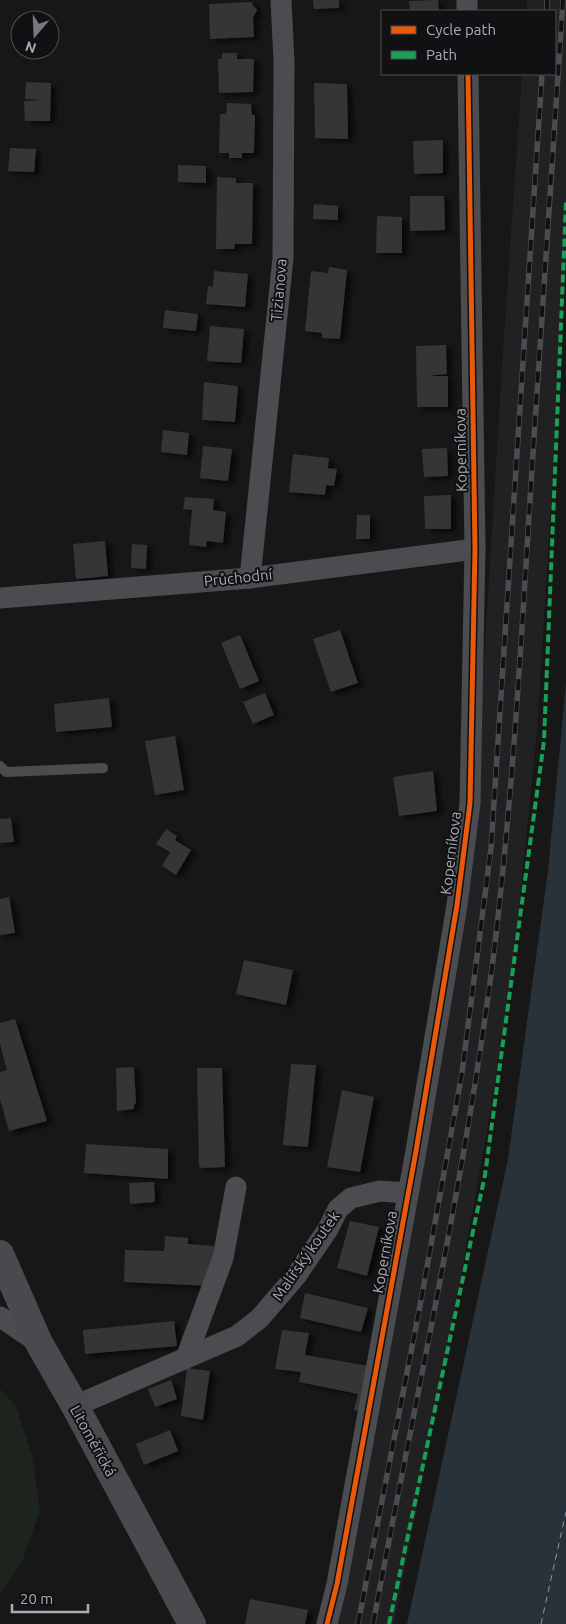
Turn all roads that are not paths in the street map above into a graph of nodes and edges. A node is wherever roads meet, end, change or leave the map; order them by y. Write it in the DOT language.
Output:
graph roads {
  1 [pos="281,0"];
  2 [pos="468,75"];
  3 [pos="476,549"];
  4 [pos="250,578"];
  5 [pos="0,598"];
  6 [pos="0,766"];
  7 [pos="103,768"];
  8 [pos="236,1188"];
  9 [pos="408,1193"];
  10 [pos="0,1254"];
  11 [pos="0,1318"];
  12 [pos="38,1343"];
  13 [pos="186,1358"];
  14 [pos="75,1406"];
  15 [pos="192,1624"];
  16 [pos="327,1624"];
  1 -- 4 [label="street, Tizianova"];
  2 -- 3 [label="street, Koperníkova"];
  3 -- 4 [label="street, Průchodní"];
  3 -- 9 [label="street, Koperníkova"];
  4 -- 5 [label="street, Průchodní"];
  6 -- 7 [label="lane"];
  8 -- 13 [label="street"];
  9 -- 13 [label="street, Malířský koutek"];
  9 -- 16 [label="street, Koperníkova"];
  10 -- 12 [label="main road, Litoměřická"];
  11 -- 12 [label="street"];
  12 -- 14 [label="main road, Litoměřická"];
  13 -- 14 [label="street, Malířský koutek"];
  14 -- 15 [label="main road, Litoměřická"];
}
